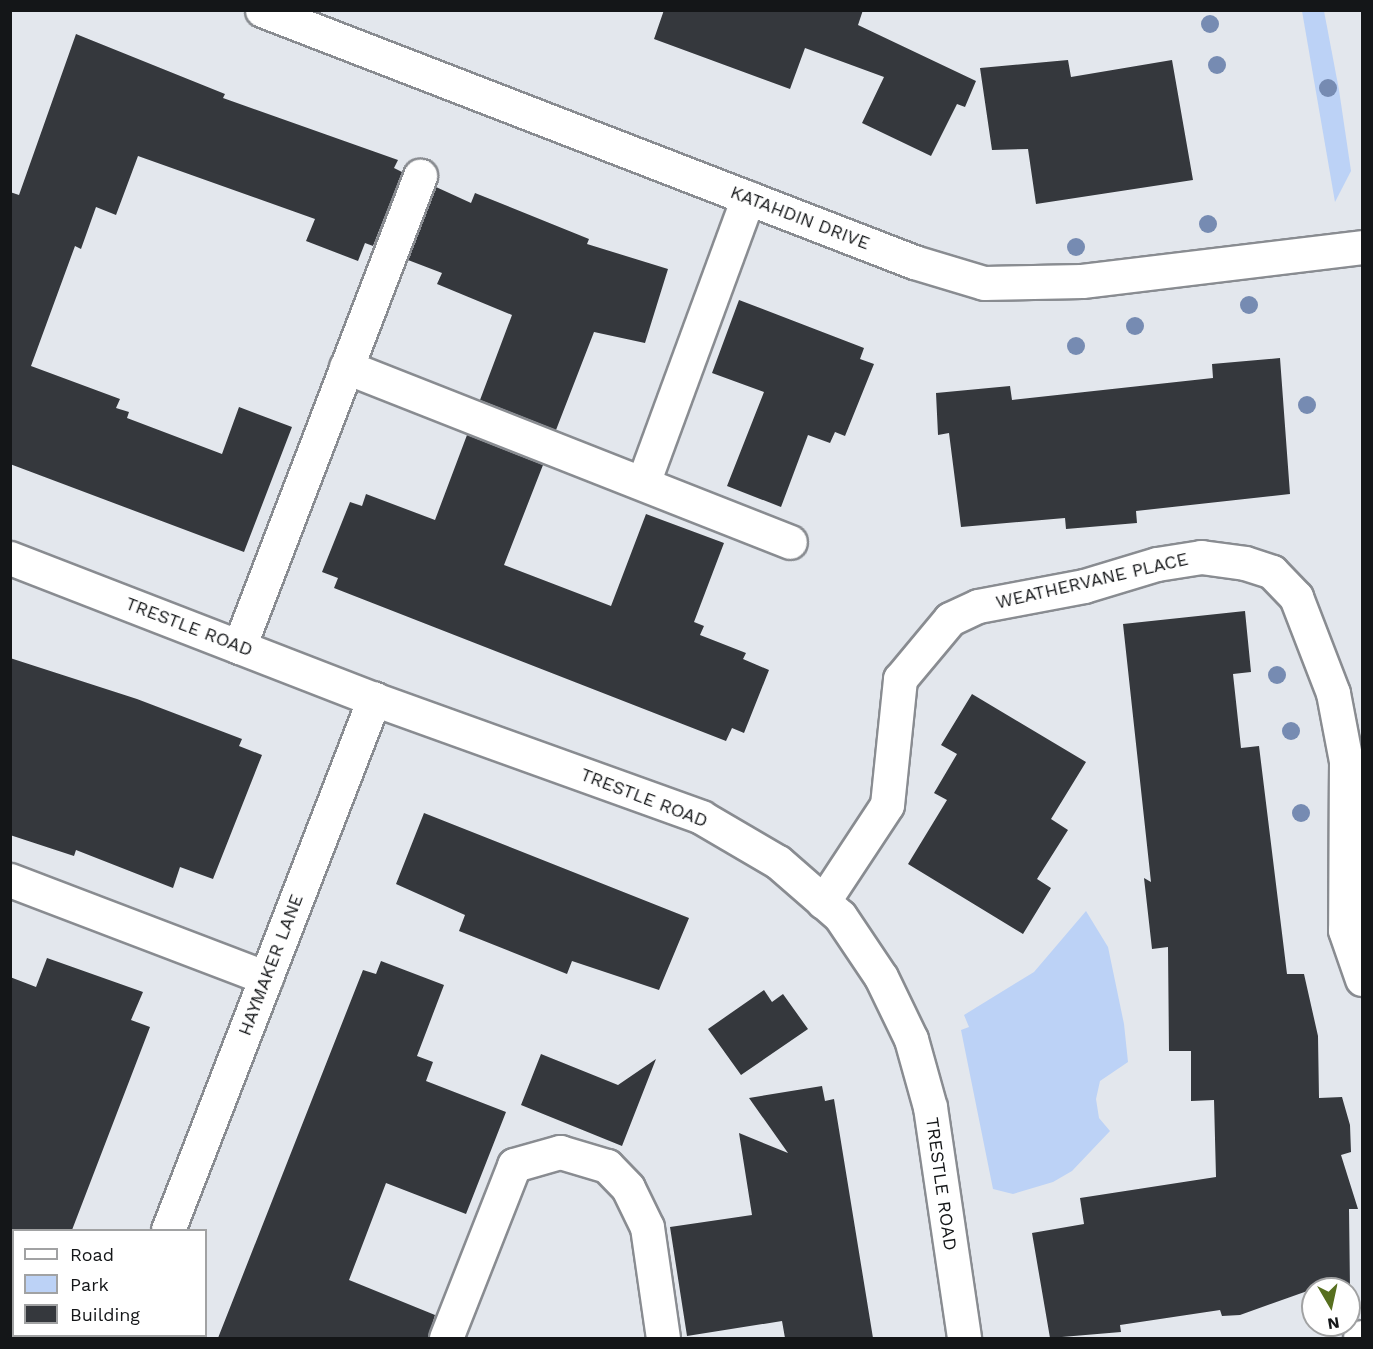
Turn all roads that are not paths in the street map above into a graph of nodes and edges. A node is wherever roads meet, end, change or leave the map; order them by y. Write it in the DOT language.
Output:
graph roads {
  1 [pos="262,10"];
  2 [pos="420,176"];
  3 [pos="748,198"];
  4 [pos="1362,247"];
  5 [pos="346,367"];
  6 [pos="643,483"];
  7 [pos="790,542"];
  8 [pos="10,558"];
  9 [pos="239,647"];
  10 [pos="374,699"];
  11 [pos="10,880"];
  12 [pos="823,902"];
  13 [pos="266,978"];
  14 [pos="1362,979"];
  15 [pos="168,1229"];
  16 [pos="446,1338"];
  17 [pos="663,1338"];
  18 [pos="964,1338"];
  1 -- 3 [label="street, KATAHDIN DRIVE"];
  2 -- 5 [label="street"];
  3 -- 4 [label="street, KATAHDIN DRIVE"];
  3 -- 6 [label="street"];
  5 -- 6 [label="street"];
  5 -- 9 [label="street"];
  6 -- 7 [label="street"];
  8 -- 9 [label="street, TRESTLE ROAD"];
  9 -- 10 [label="street, TRESTLE ROAD"];
  10 -- 12 [label="street, TRESTLE ROAD"];
  10 -- 13 [label="street, HAYMAKER LANE"];
  11 -- 13 [label="street"];
  12 -- 14 [label="street, WEATHERVANE PLACE"];
  12 -- 18 [label="street, TRESTLE ROAD"];
  13 -- 15 [label="street, HAYMAKER LANE"];
  16 -- 17 [label="street"];
}
